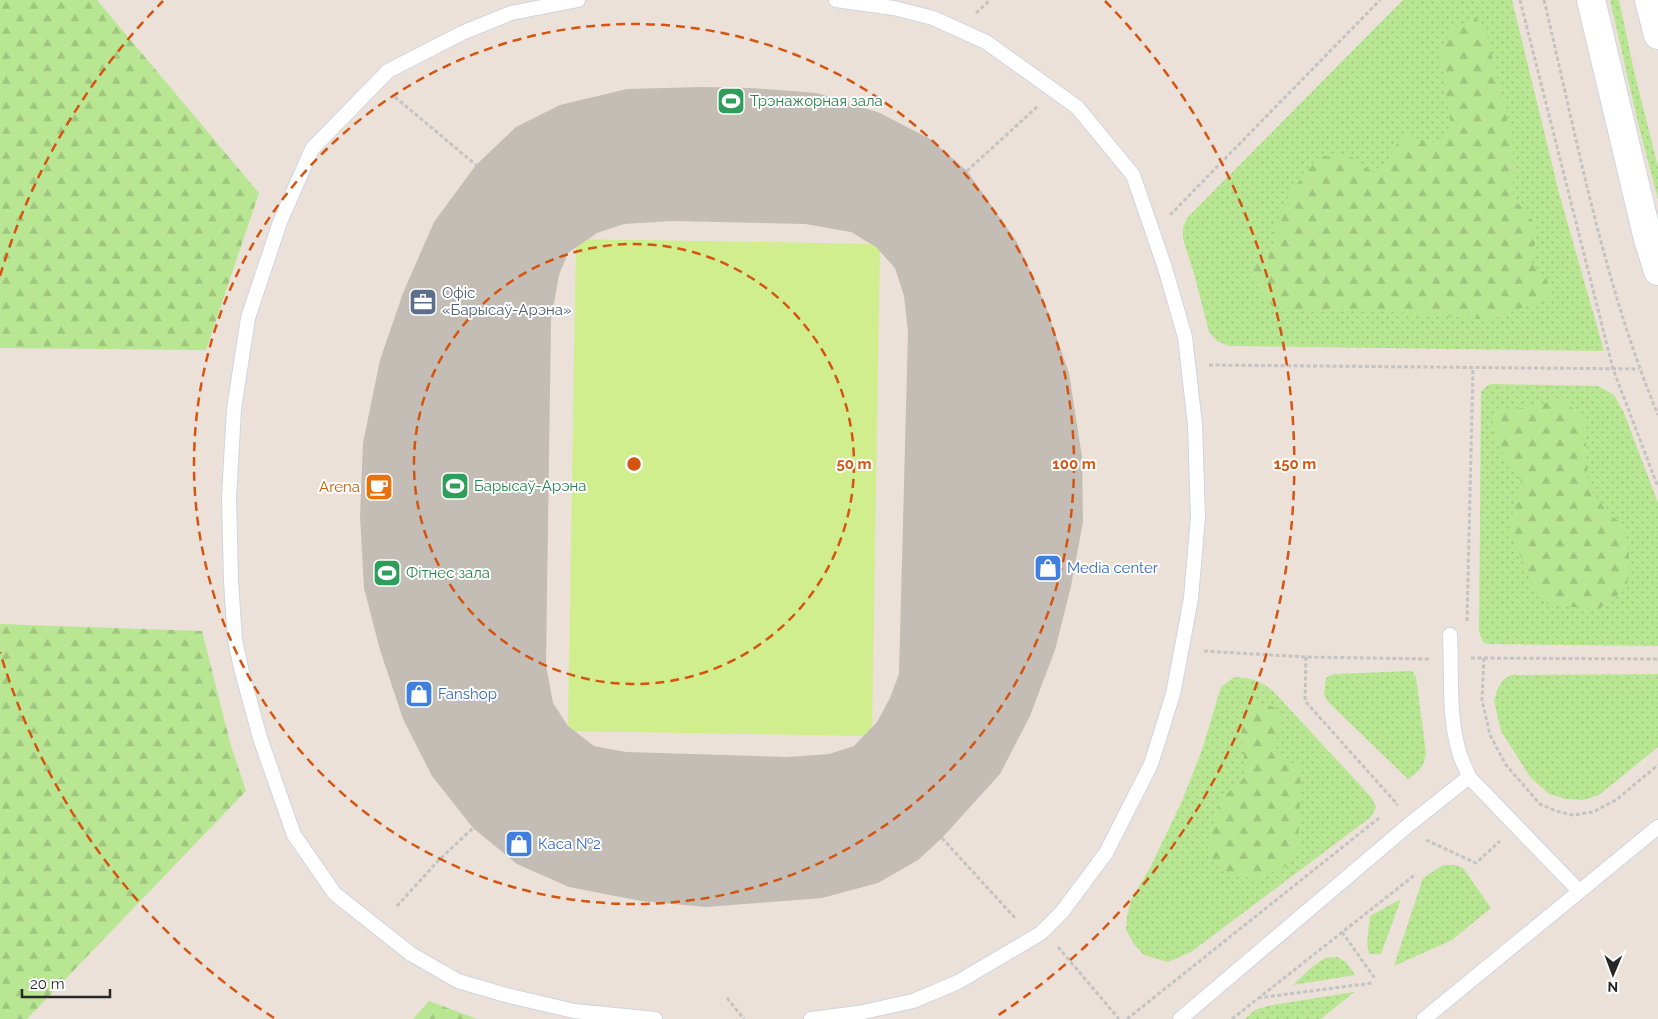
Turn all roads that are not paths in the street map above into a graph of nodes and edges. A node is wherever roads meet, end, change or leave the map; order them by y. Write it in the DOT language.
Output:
graph roads {
  1 [pos="578,0"];
  2 [pos="836,0"];
  3 [pos="1591,0"];
  4 [pos="1649,0"];
  5 [pos="894,4"];
  6 [pos="1658,35"];
  7 [pos="1658,271"];
  8 [pos="1450,636"];
  9 [pos="1470,776"];
  10 [pos="1658,826"];
  11 [pos="1579,891"];
  12 [pos="655,1019"];
  13 [pos="810,1019"];
  14 [pos="1180,1019"];
  15 [pos="1424,1019"];
  1 -- 12 [label="lane"];
  2 -- 5 [label="lane"];
  3 -- 7 [label="street"];
  4 -- 6 [label="street"];
  5 -- 13 [label="lane"];
  8 -- 9 [label="lane"];
  9 -- 11 [label="lane"];
  9 -- 14 [label="lane"];
  10 -- 11 [label="lane"];
  11 -- 15 [label="lane"];
}
